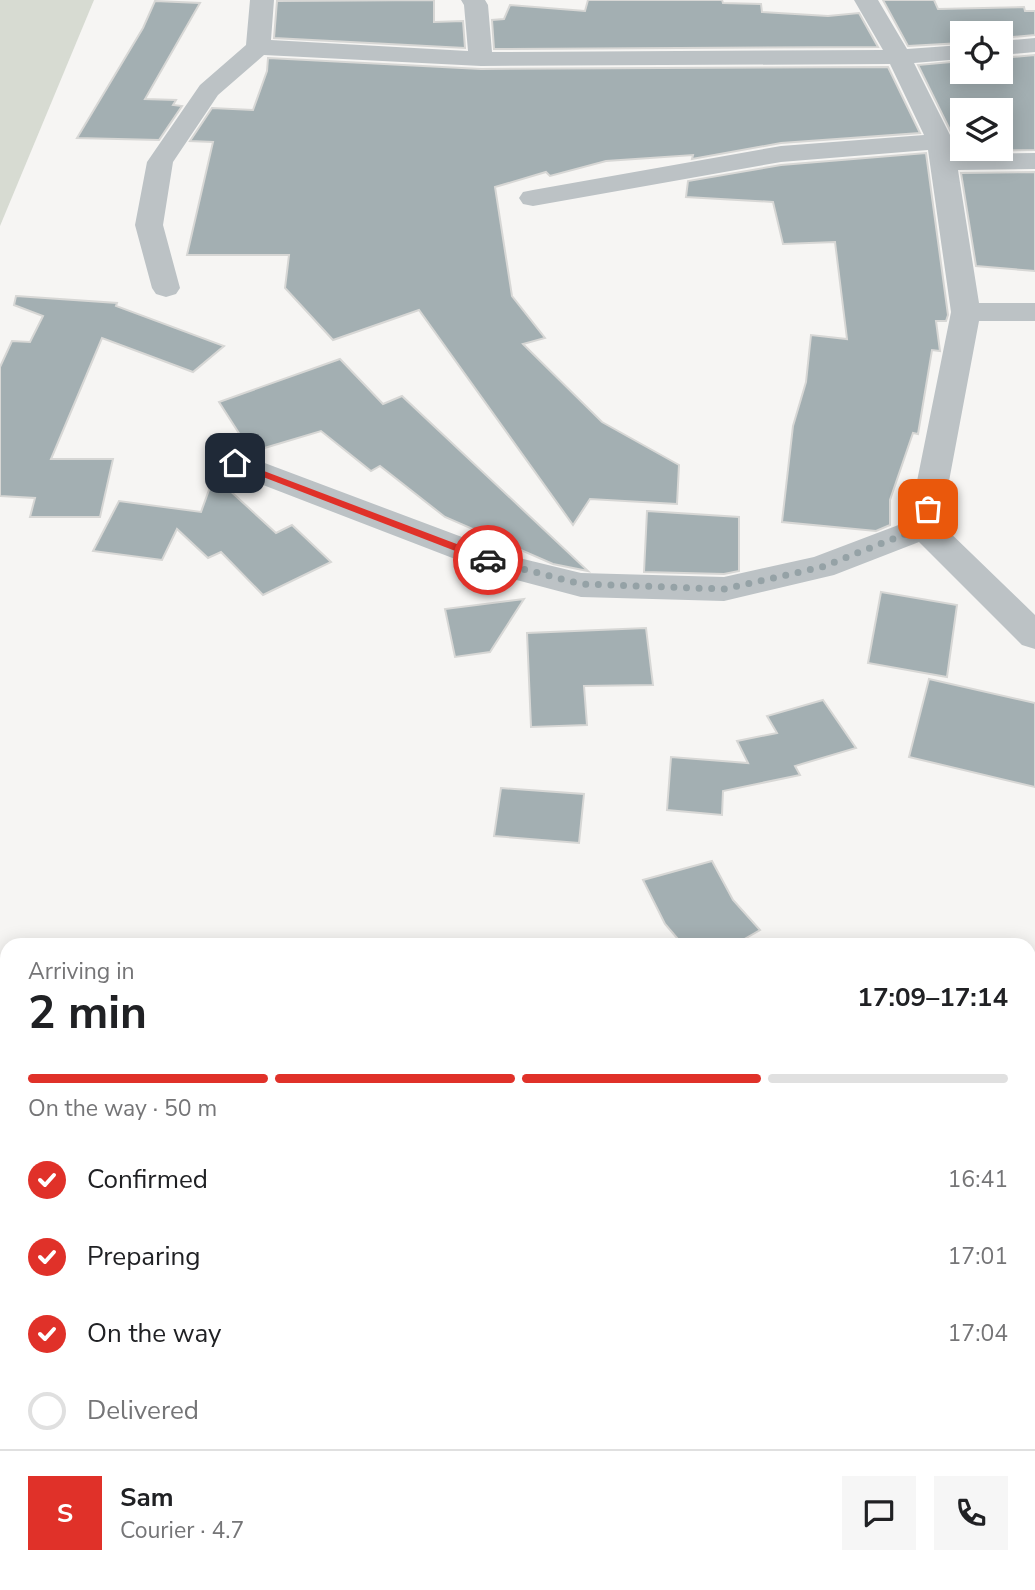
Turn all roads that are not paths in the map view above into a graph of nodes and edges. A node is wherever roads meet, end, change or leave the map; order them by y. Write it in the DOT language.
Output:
graph roads {
  1 [pos="262,0"];
  2 [pos="473,0"];
  3 [pos="866,0"];
  4 [pos="1035,45"];
  5 [pos="258,47"];
  6 [pos="1013,47"];
  7 [pos="950,52"];
  8 [pos="899,57"];
  9 [pos="481,59"];
  10 [pos="943,151"];
  11 [pos="1035,161"];
  12 [pos="533,198"];
  13 [pos="166,288"];
  14 [pos="966,312"];
  15 [pos="1035,312"];
  16 [pos="235,463"];
  17 [pos="923,527"];
  18 [pos="1035,636"];
  1 -- 5 [label="street"];
  2 -- 9 [label="street"];
  3 -- 8 [label="street"];
  4 -- 6 [label="street"];
  5 -- 9 [label="street"];
  5 -- 13 [label="street"];
  7 -- 8 [label="street"];
  8 -- 9 [label="street"];
  8 -- 10 [label="street"];
  10 -- 11 [label="street"];
  10 -- 12 [label="street"];
  10 -- 14 [label="street"];
  14 -- 15 [label="street"];
  14 -- 17 [label="street"];
  16 -- 17 [label="street"];
  17 -- 18 [label="street"];
}
